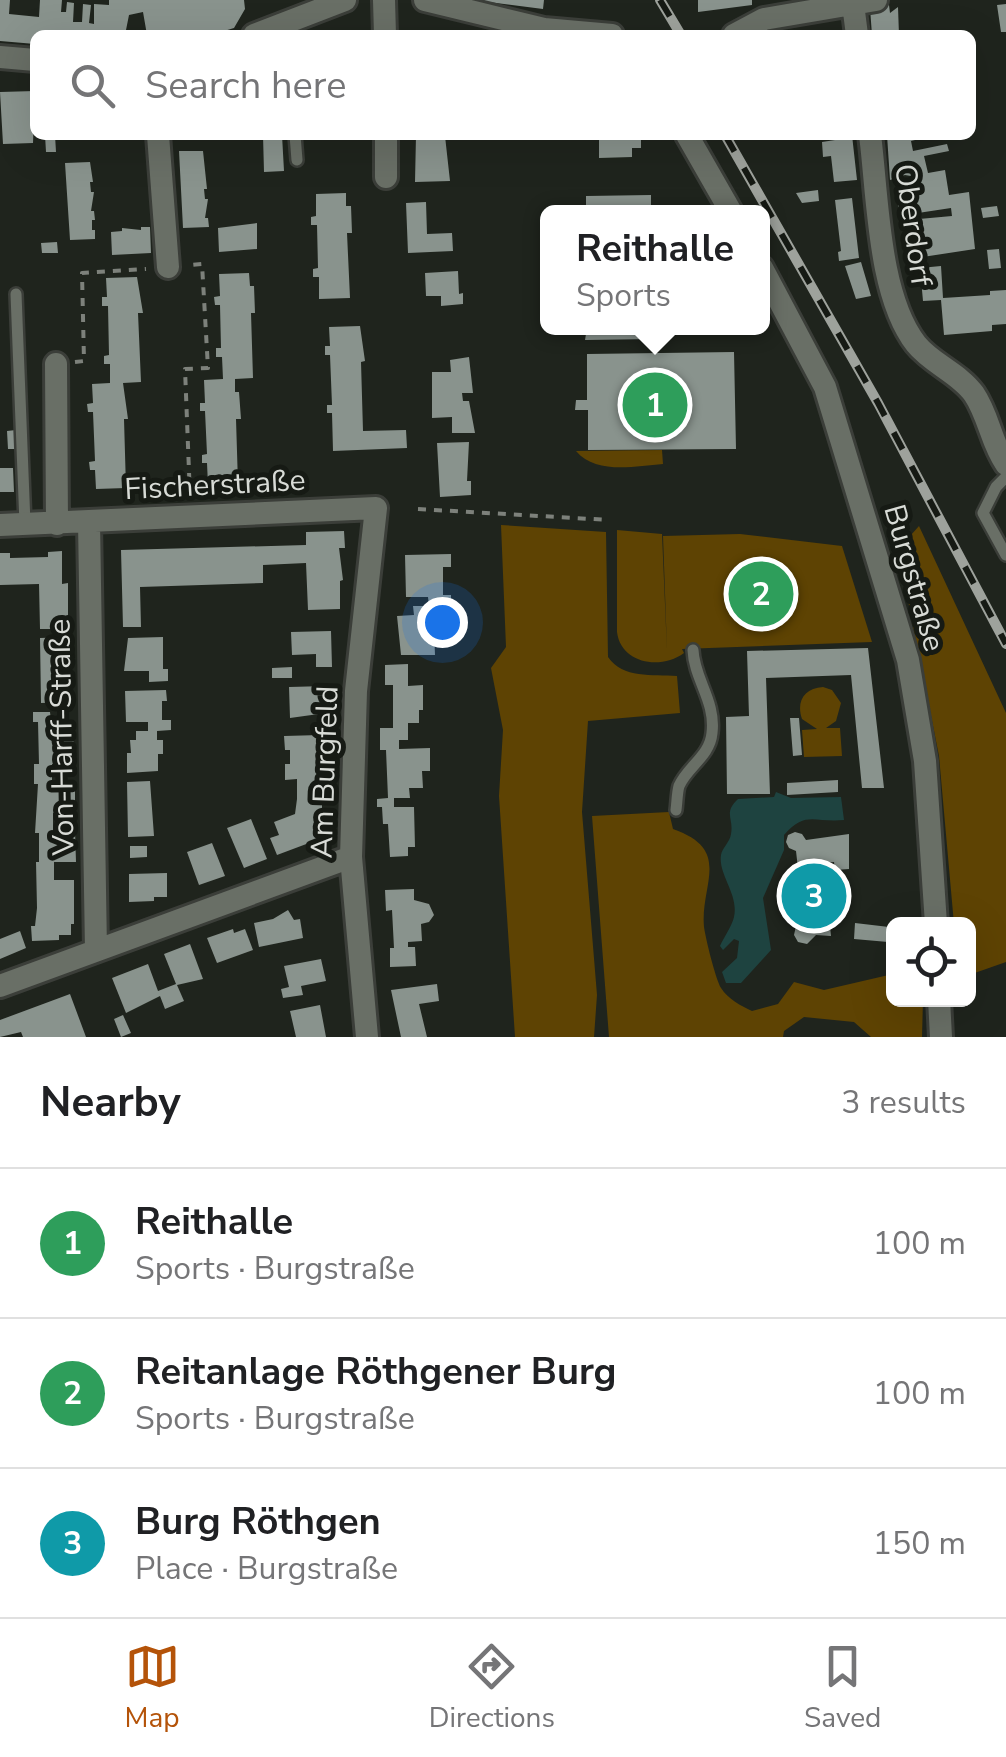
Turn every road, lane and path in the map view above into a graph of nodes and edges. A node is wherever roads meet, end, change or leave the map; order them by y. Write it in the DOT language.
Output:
graph roads {
  1 [pos="345,0"];
  2 [pos="384,0"];
  3 [pos="425,0"];
  4 [pos="864,2"];
  5 [pos="763,10"];
  6 [pos="268,30"];
  7 [pos="384,30"];
  8 [pos="555,30"];
  9 [pos="740,30"];
  10 [pos="858,30"];
  11 [pos="0,57"];
  12 [pos="30,60"];
  13 [pos="158,140"];
  14 [pos="296,140"];
  15 [pos="386,140"];
  16 [pos="691,140"];
  17 [pos="871,140"];
  18 [pos="297,160"];
  19 [pos="386,177"];
  20 [pos="727,205"];
  21 [pos="168,268"];
  22 [pos="770,283"];
  23 [pos="16,294"];
  24 [pos="56,364"];
  25 [pos="1006,464"];
  26 [pos="1006,477"];
  27 [pos="376,508"];
  28 [pos="418,508"];
  29 [pos="191,514"];
  30 [pos="609,520"];
  31 [pos="88,522"];
  32 [pos="25,524"];
  33 [pos="57,524"];
  34 [pos="0,525"];
  35 [pos="1006,555"];
  36 [pos="693,650"];
  37 [pos="676,810"];
  38 [pos="351,857"];
  39 [pos="936,917"];
  40 [pos="96,950"];
  41 [pos="0,986"];
  42 [pos="940,1007"];
  43 [pos="367,1037"];
  44 [pos="941,1037"];
  1 -- 6 [label="street"];
  2 -- 7 [label="street"];
  3 -- 8 [label="street"];
  4 -- 5 [label="street"];
  4 -- 10 [label="street"];
  5 -- 9 [label="street"];
  11 -- 12 [label="street"];
  13 -- 21 [label="street"];
  14 -- 18 [label="lane"];
  15 -- 19 [label="street"];
  16 -- 20 [label="street"];
  17 -- 25 [label="street, Oberdorf"];
  21 -- 24 [label="path"];
  21 -- 29 [label="path"];
  22 -- 39 [label="street, Burgstraße"];
  23 -- 32 [label="lane"];
  24 -- 33 [label="street"];
  26 -- 35 [label="lane"];
  27 -- 29 [label="street, Fischerstraße"];
  27 -- 38 [label="street, Am Burgfeld"];
  28 -- 30 [label="path"];
  29 -- 31 [label="street, Fischerstraße"];
  31 -- 33 [label="street, Fischerstraße"];
  31 -- 40 [label="street, Von-Harff-Straße"];
  32 -- 33 [label="street, Fischerstraße"];
  32 -- 34 [label="street, Fischerstraße"];
  36 -- 37 [label="lane"];
  38 -- 40 [label="street"];
  38 -- 43 [label="street, Am Burgfeld"];
  40 -- 41 [label="street"];
  42 -- 44 [label="street"];
}
